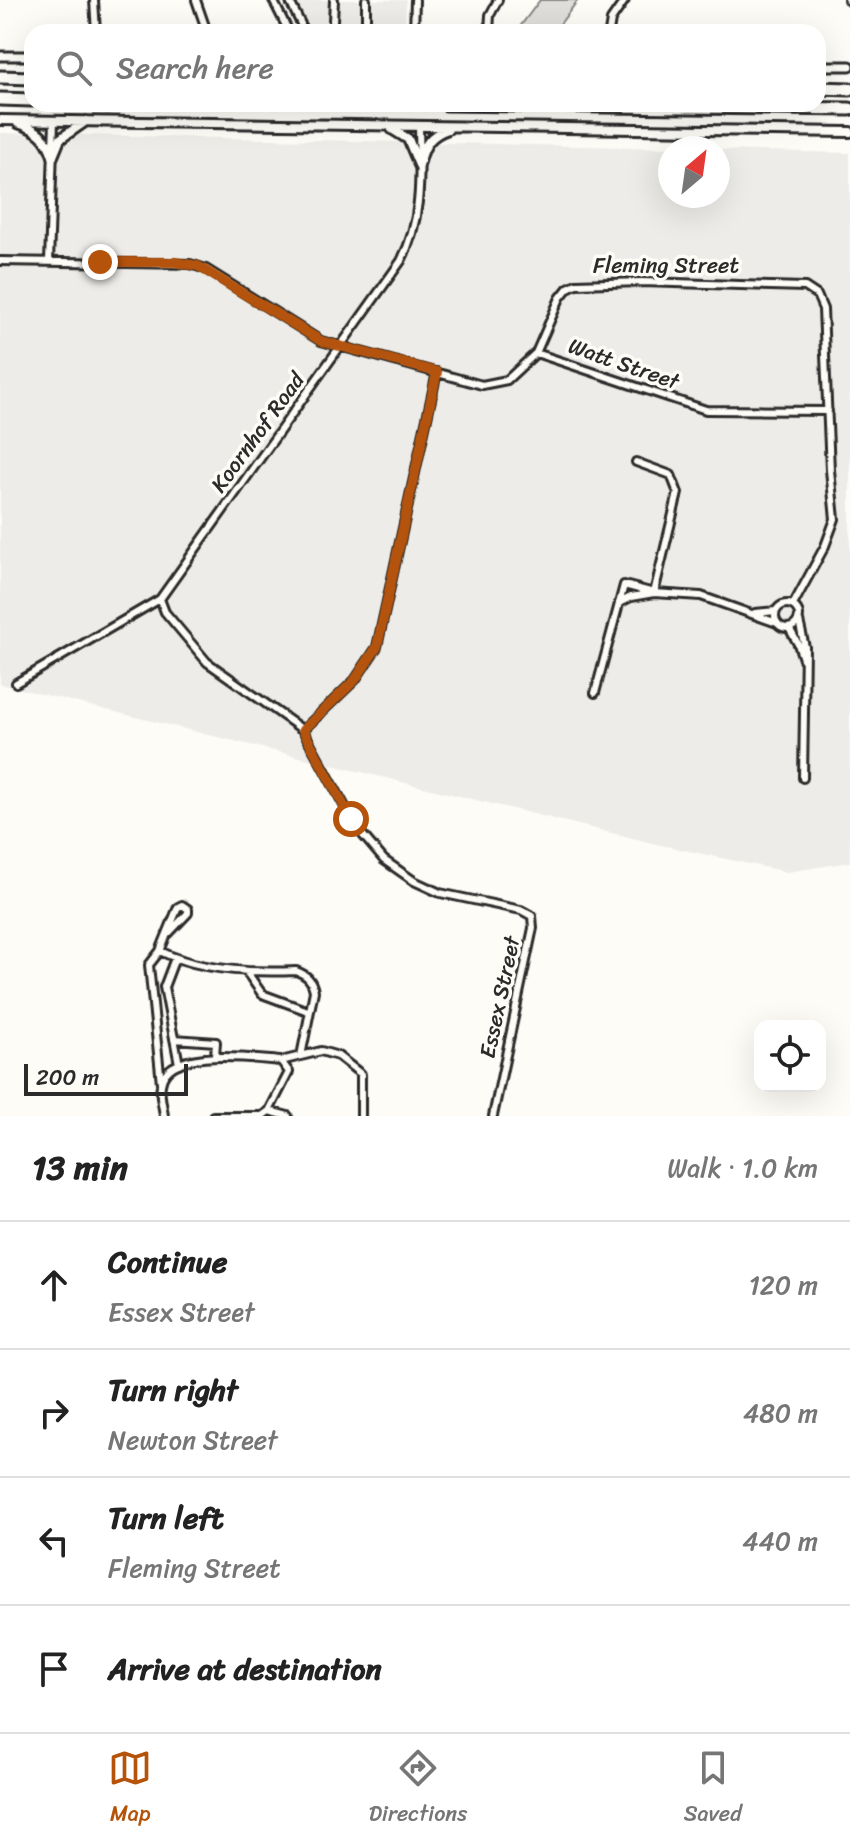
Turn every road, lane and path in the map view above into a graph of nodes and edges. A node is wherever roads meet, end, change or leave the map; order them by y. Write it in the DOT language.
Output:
graph roads {
  1 [pos="94,0"];
  2 [pos="196,0"];
  3 [pos="273,0"];
  4 [pos="334,0"];
  5 [pos="366,0"];
  6 [pos="415,0"];
  7 [pos="498,0"];
  8 [pos="625,0"];
  9 [pos="292,1"];
  10 [pos="277,8"];
  11 [pos="333,21"];
  12 [pos="96,24"];
  13 [pos="204,24"];
  14 [pos="285,24"];
  15 [pos="301,24"];
  16 [pos="366,24"];
  17 [pos="414,24"];
  18 [pos="489,24"];
  19 [pos="610,24"];
  20 [pos="0,56"];
  21 [pos="24,56"];
  22 [pos="826,66"];
  23 [pos="850,66"];
  24 [pos="0,77"];
  25 [pos="24,78"];
  26 [pos="826,88"];
  27 [pos="850,89"];
  28 [pos="0,99"];
  29 [pos="24,100"];
  30 [pos="826,109"];
  31 [pos="850,109"];
  32 [pos="0,120"];
  33 [pos="12,121"];
  34 [pos="54,121"];
  35 [pos="87,121"];
  36 [pos="386,126"];
  37 [pos="419,127"];
  38 [pos="452,127"];
  39 [pos="850,132"];
  40 [pos="53,156"];
  41 [pos="419,164"];
  42 [pos="0,261"];
  43 [pos="49,262"];
  44 [pos="340,347"];
  45 [pos="536,353"];
  46 [pos="437,372"];
  47 [pos="828,411"];
  48 [pos="636,462"];
  49 [pos="654,593"];
  50 [pos="160,599"];
  51 [pos="617,605"];
  52 [pos="793,605"];
  53 [pos="776,611"];
  54 [pos="751,614"];
  55 [pos="799,621"];
  56 [pos="777,623"];
  57 [pos="789,628"];
  58 [pos="804,663"];
  59 [pos="16,683"];
  60 [pos="595,693"];
  61 [pos="303,730"];
  62 [pos="803,778"];
  63 [pos="168,934"];
  64 [pos="160,951"];
  65 [pos="175,958"];
  66 [pos="246,971"];
  67 [pos="263,972"];
  68 [pos="255,985"];
  69 [pos="308,1011"];
  70 [pos="174,1039"];
  71 [pos="215,1056"];
  72 [pos="302,1056"];
  73 [pos="281,1061"];
  74 [pos="179,1064"];
  75 [pos="289,1072"];
  76 [pos="161,1083"];
  77 [pos="269,1111"];
  78 [pos="164,1116"];
  79 [pos="213,1116"];
  80 [pos="288,1116"];
  81 [pos="361,1116"];
  82 [pos="493,1116"];
  1 -- 12 [label="street"];
  2 -- 13 [label="street"];
  3 -- 10 [label="street"];
  4 -- 11 [label="street"];
  5 -- 16 [label="street"];
  6 -- 17 [label="street"];
  7 -- 18 [label="street"];
  8 -- 19 [label="street"];
  9 -- 10 [label="street"];
  9 -- 15 [label="street"];
  10 -- 14 [label="street"];
  20 -- 21 [label="street"];
  22 -- 23 [label="street"];
  24 -- 25 [label="highway"];
  26 -- 27 [label="highway"];
  28 -- 29 [label="highway"];
  30 -- 31 [label="highway"];
  32 -- 33 [label="main road"];
  33 -- 34 [label="main road"];
  33 -- 40 [label="main road"];
  34 -- 35 [label="main road"];
  34 -- 40 [label="street"];
  35 -- 36 [label="main road"];
  35 -- 40 [label="main road"];
  36 -- 37 [label="main road"];
  36 -- 41 [label="main road"];
  37 -- 38 [label="main road"];
  37 -- 41 [label="street, Koornhof Road"];
  38 -- 39 [label="main road"];
  38 -- 41 [label="main road"];
  40 -- 43 [label="street"];
  41 -- 44 [label="street, Koornhof Road"];
  42 -- 43 [label="street, Fleming Street"];
  43 -- 44 [label="street, Fleming Street"];
  44 -- 46 [label="street, Fleming Street"];
  44 -- 50 [label="street, Koornhof Road"];
  45 -- 46 [label="street, Fleming Street"];
  45 -- 47 [label="street, Watt Street"];
  45 -- 47 [label="street, Fleming Street"];
  46 -- 61 [label="street"];
  47 -- 52 [label="street, Fleming Street"];
  48 -- 49 [label="street"];
  49 -- 51 [label="street"];
  49 -- 51 [label="street"];
  49 -- 54 [label="street"];
  50 -- 59 [label="street, Koornhof Road"];
  50 -- 61 [label="street, Essex Street"];
  51 -- 60 [label="street"];
  52 -- 53 [label="street"];
  52 -- 55 [label="street"];
  53 -- 54 [label="street"];
  53 -- 56 [label="street"];
  54 -- 56 [label="street"];
  55 -- 57 [label="street"];
  55 -- 58 [label="street"];
  56 -- 57 [label="street"];
  57 -- 58 [label="street"];
  58 -- 62 [label="street"];
  61 -- 82 [label="street, Essex Street"];
  63 -- 64 [label="street"];
  64 -- 65 [label="street"];
  64 -- 76 [label="street"];
  65 -- 66 [label="street"];
  65 -- 70 [label="street"];
  66 -- 67 [label="street"];
  66 -- 68 [label="street"];
  67 -- 68 [label="street"];
  67 -- 69 [label="street"];
  68 -- 69 [label="street"];
  69 -- 72 [label="street"];
  70 -- 71 [label="street"];
  70 -- 74 [label="street"];
  71 -- 73 [label="street"];
  71 -- 74 [label="street"];
  72 -- 73 [label="street"];
  72 -- 75 [label="street"];
  72 -- 81 [label="street"];
  73 -- 75 [label="street"];
  74 -- 76 [label="street"];
  75 -- 77 [label="street"];
  76 -- 78 [label="street"];
  77 -- 79 [label="street"];
  77 -- 80 [label="street"];
}
